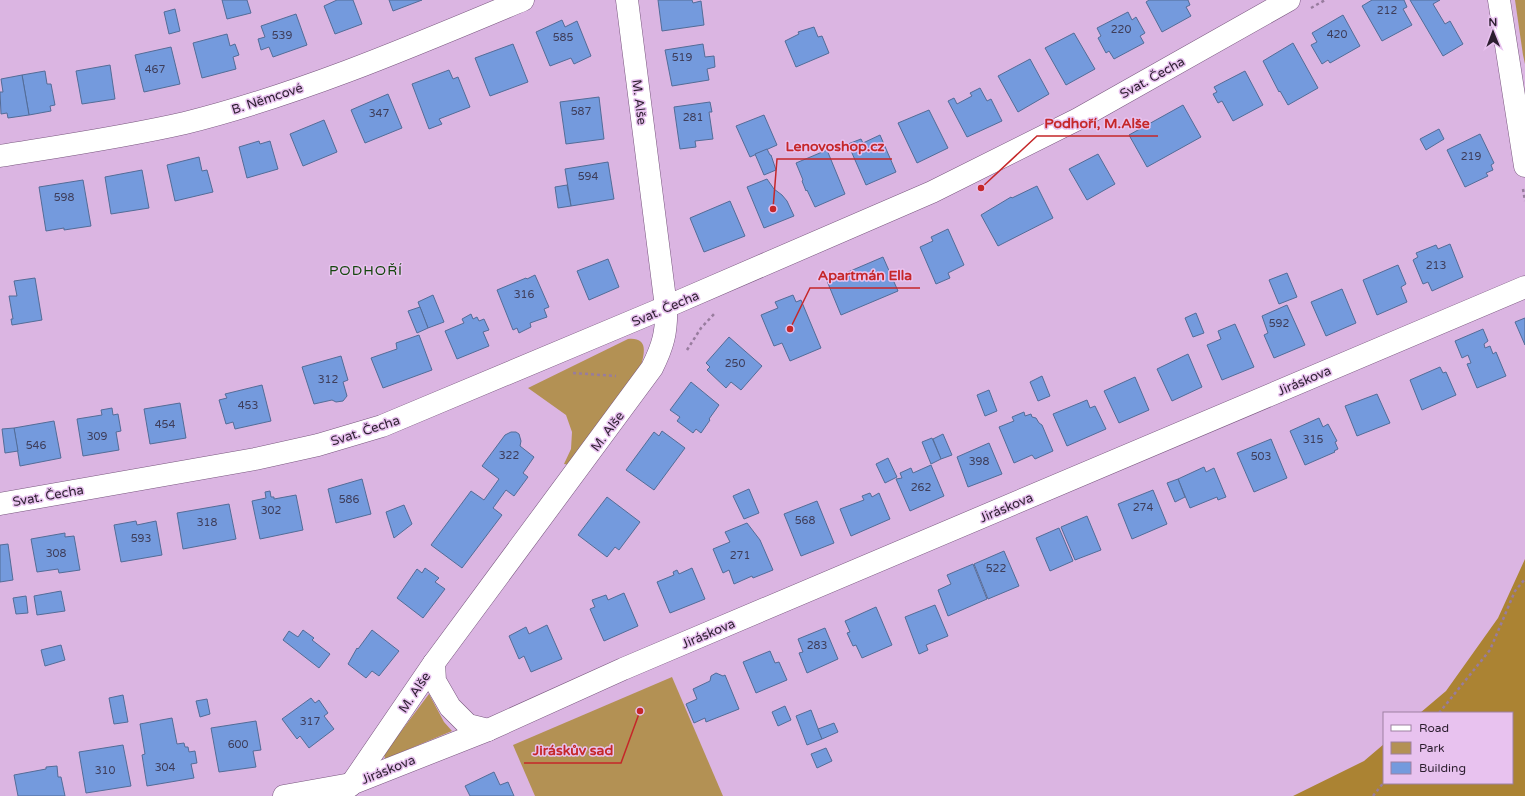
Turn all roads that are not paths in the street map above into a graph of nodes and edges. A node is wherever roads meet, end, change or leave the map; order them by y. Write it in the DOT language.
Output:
graph roads {
  1 [pos="522,0"];
  2 [pos="627,0"];
  3 [pos="1499,0"];
  4 [pos="1298,5"];
  5 [pos="0,156"];
  6 [pos="1525,166"];
  7 [pos="1525,287"];
  8 [pos="666,307"];
  9 [pos="0,504"];
  10 [pos="434,663"];
  11 [pos="488,730"];
  12 [pos="347,790"];
  13 [pos="284,796"];
  1 -- 5 [label="street, B. Němcové"];
  2 -- 8 [label="street, M. Alše"];
  3 -- 6 [label="street"];
  4 -- 8 [label="street, Svat. Čecha"];
  7 -- 11 [label="street, Jiráskova"];
  8 -- 9 [label="street, Svat. Čecha"];
  8 -- 10 [label="street, M. Alše"];
  10 -- 11 [label="street"];
  10 -- 12 [label="street, M. Alše"];
  11 -- 12 [label="street, Jiráskova"];
  12 -- 13 [label="street, Jiráskova"];
}
